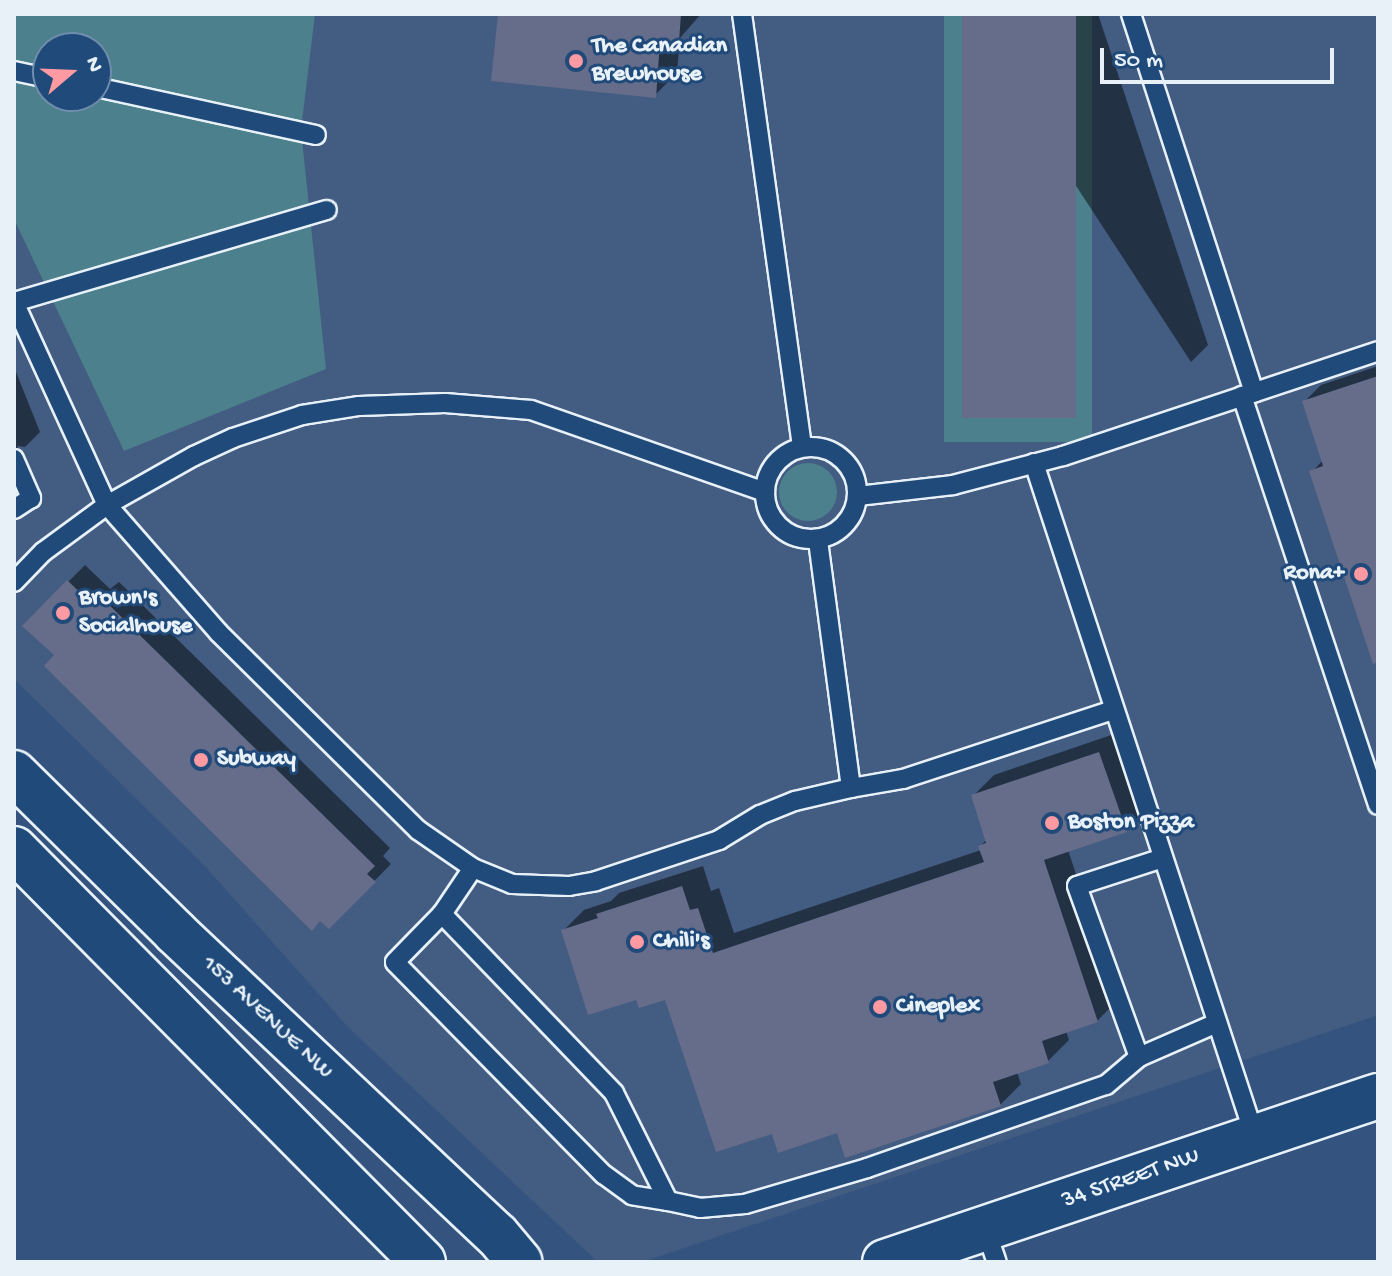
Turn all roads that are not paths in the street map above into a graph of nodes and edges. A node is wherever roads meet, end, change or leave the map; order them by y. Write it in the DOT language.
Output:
graph roads {
  1 [pos="742,14"];
  2 [pos="1131,14"];
  3 [pos="112,90"];
  4 [pos="316,135"];
  5 [pos="327,210"];
  6 [pos="14,302"];
  7 [pos="1378,351"];
  8 [pos="1248,394"];
  9 [pos="802,447"];
  10 [pos="14,459"];
  11 [pos="1034,463"];
  12 [pos="765,492"];
  13 [pos="858,496"];
  14 [pos="107,505"];
  15 [pos="14,509"];
  16 [pos="818,540"];
  17 [pos="43,552"];
  18 [pos="14,566"];
  19 [pos="14,582"];
  20 [pos="1113,710"];
  21 [pos="14,773"];
  22 [pos="851,788"];
  23 [pos="1378,805"];
  24 [pos="14,849"];
  25 [pos="1163,858"];
  26 [pos="473,868"];
  27 [pos="442,914"];
  28 [pos="1217,1023"];
  29 [pos="1139,1057"];
  30 [pos="1378,1096"];
  31 [pos="1255,1137"];
  32 [pos="668,1201"];
  33 [pos="365,1202"];
  34 [pos="991,1245"];
  35 [pos="391,1262"];
  36 [pos="423,1262"];
  37 [pos="520,1262"];
  38 [pos="885,1262"];
  1 -- 9 [label="lane"];
  2 -- 8 [label="lane"];
  3 -- 4 [label="lane"];
  5 -- 6 [label="lane"];
  6 -- 14 [label="lane"];
  7 -- 8 [label="lane"];
  8 -- 11 [label="lane"];
  8 -- 23 [label="lane"];
  9 -- 12 [label="lane"];
  9 -- 13 [label="lane"];
  10 -- 15 [label="lane"];
  11 -- 13 [label="lane"];
  11 -- 20 [label="lane"];
  12 -- 14 [label="lane"];
  12 -- 16 [label="lane"];
  13 -- 16 [label="lane"];
  14 -- 17 [label="lane"];
  14 -- 26 [label="lane"];
  16 -- 22 [label="lane"];
  17 -- 18 [label="lane"];
  17 -- 19 [label="lane"];
  20 -- 22 [label="lane"];
  20 -- 25 [label="lane"];
  21 -- 37 [label="main road, 153 AVENUE NW"];
  22 -- 26 [label="lane"];
  24 -- 33 [label="main road"];
  25 -- 28 [label="lane"];
  25 -- 29 [label="lane"];
  26 -- 27 [label="lane"];
  27 -- 32 [label="lane"];
  27 -- 32 [label="lane"];
  28 -- 29 [label="lane"];
  28 -- 31 [label="lane"];
  29 -- 32 [label="lane"];
  30 -- 31 [label="main road, 34 STREET NW"];
  31 -- 34 [label="main road, 34 STREET NW"];
  33 -- 35 [label="main road"];
  33 -- 36 [label="main road"];
  34 -- 38 [label="main road, 34 STREET NW"];
}
